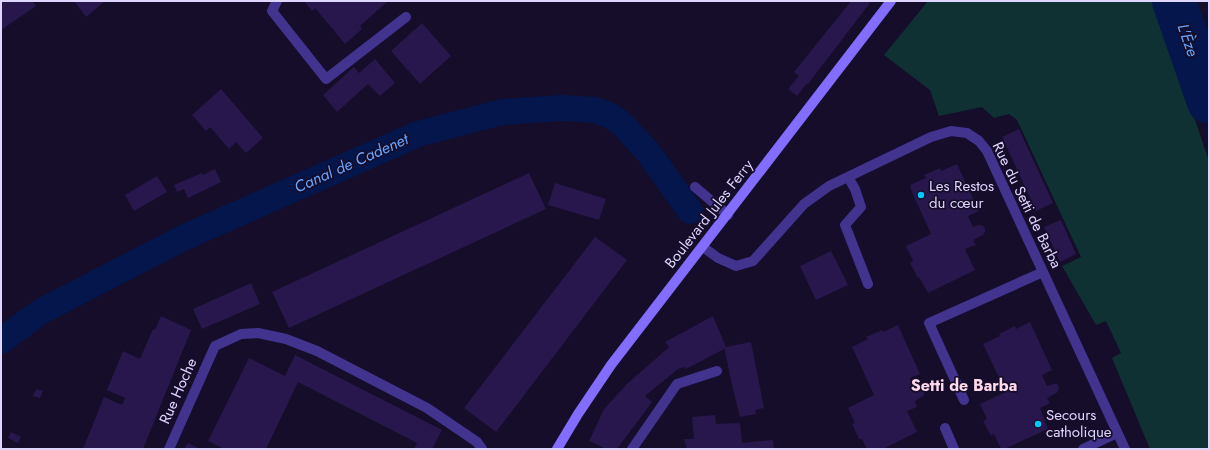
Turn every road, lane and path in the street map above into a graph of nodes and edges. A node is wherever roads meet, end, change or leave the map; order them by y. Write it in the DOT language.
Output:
graph roads {
  1 [pos="277,1"];
  2 [pos="891,1"];
  3 [pos="406,17"];
  4 [pos="848,177"];
  5 [pos="695,187"];
  6 [pos="728,215"];
  7 [pos="703,246"];
  8 [pos="1043,272"];
  9 [pos="868,284"];
  10 [pos="717,371"];
  11 [pos="964,400"];
  12 [pos="946,428"];
  13 [pos="1117,432"];
  14 [pos="169,449"];
  15 [pos="482,449"];
  16 [pos="557,449"];
  17 [pos="632,449"];
  18 [pos="954,449"];
  19 [pos="1083,449"];
  20 [pos="1125,449"];
  1 -- 3 [label="street"];
  2 -- 6 [label="main road, Boulevard Jules Ferry"];
  4 -- 7 [label="street, Rue du Setti de Barba"];
  4 -- 8 [label="street, Rue du Setti de Barba"];
  4 -- 9 [label="street"];
  5 -- 6 [label="street"];
  6 -- 7 [label="main road, Boulevard Jules Ferry"];
  7 -- 16 [label="main road, Boulevard Jules Ferry"];
  8 -- 11 [label="street"];
  8 -- 13 [label="street, Rue du Setti de Barba"];
  10 -- 17 [label="street"];
  12 -- 18 [label="street"];
  13 -- 19 [label="street"];
  13 -- 20 [label="street, Rue du Setti de Barba"];
  14 -- 15 [label="street, Rue Hoche"];
}
